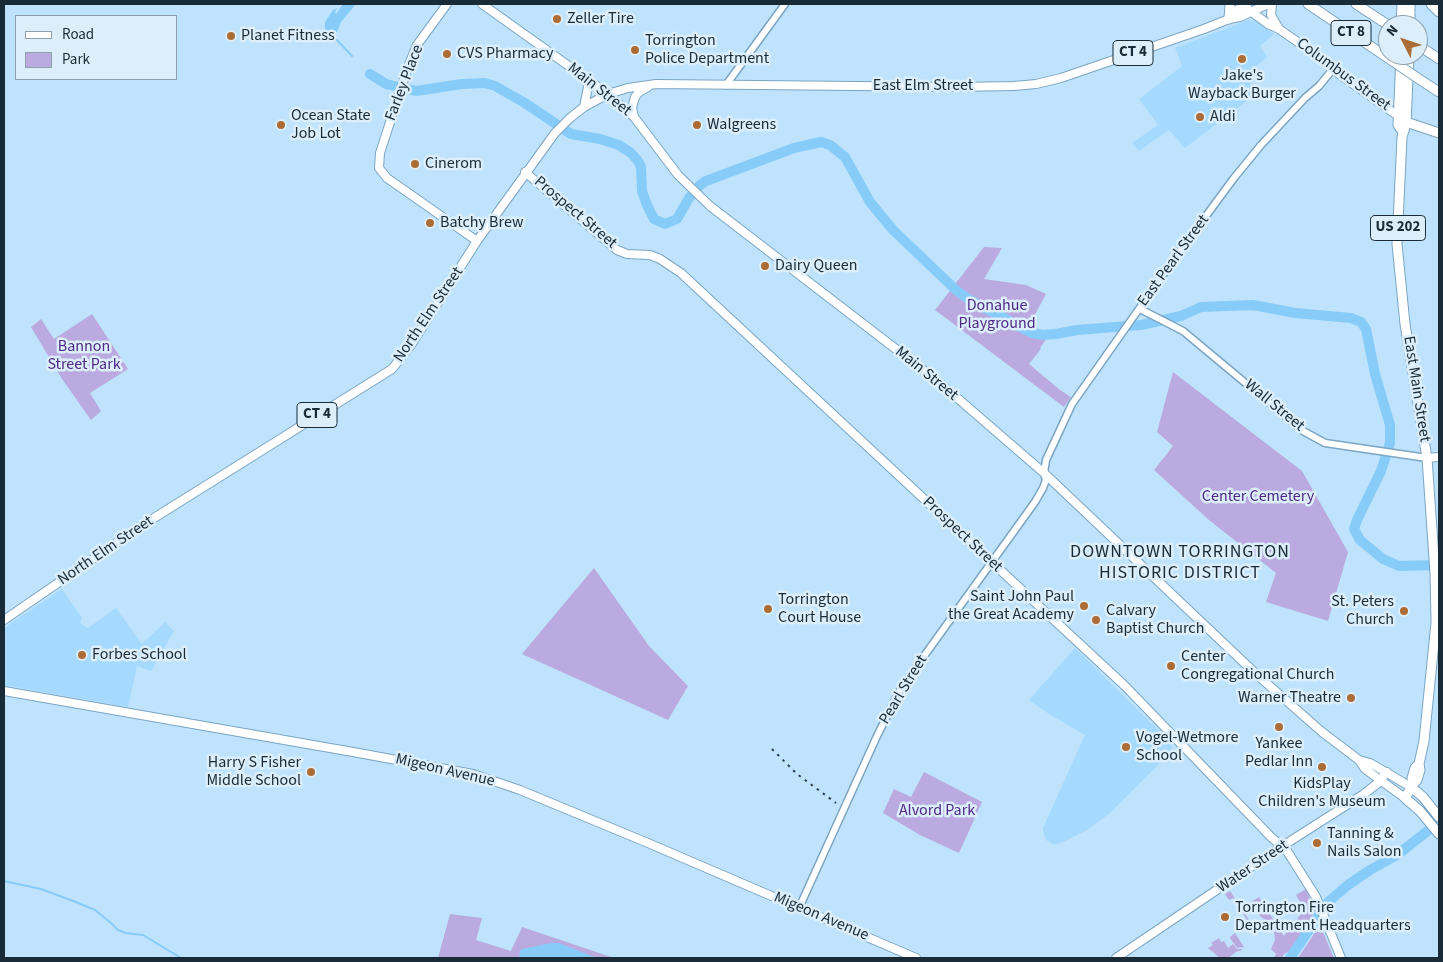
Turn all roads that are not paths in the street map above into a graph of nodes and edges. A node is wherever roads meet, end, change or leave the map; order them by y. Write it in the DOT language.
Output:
graph roads {
  1 [pos="447,4"];
  2 [pos="482,4"];
  3 [pos="785,4"];
  4 [pos="1230,4"];
  5 [pos="1244,4"];
  6 [pos="1268,4"];
  7 [pos="1272,4"];
  8 [pos="1308,4"];
  9 [pos="1356,4"];
  10 [pos="1431,4"];
  11 [pos="1252,12"];
  12 [pos="1439,12"];
  13 [pos="1378,18"];
  14 [pos="1228,19"];
  15 [pos="1279,29"];
  16 [pos="1428,52"];
  17 [pos="1439,59"];
  18 [pos="1400,65"];
  19 [pos="1409,65"];
  20 [pos="1333,69"];
  21 [pos="587,80"];
  22 [pos="656,84"];
  23 [pos="726,85"];
  24 [pos="1439,92"];
  25 [pos="608,94"];
  26 [pos="584,107"];
  27 [pos="1398,116"];
  28 [pos="634,117"];
  29 [pos="1406,122"];
  30 [pos="1403,132"];
  31 [pos="1439,133"];
  32 [pos="525,172"];
  33 [pos="477,241"];
  34 [pos="1140,309"];
  35 [pos="1439,457"];
  36 [pos="1427,458"];
  37 [pos="1044,473"];
  38 [pos="991,562"];
  39 [pos="4,620"];
  40 [pos="4,691"];
  41 [pos="1360,760"];
  42 [pos="1388,772"];
  43 [pos="1381,781"];
  44 [pos="1413,787"];
  45 [pos="1405,798"];
  46 [pos="1438,815"];
  47 [pos="1438,832"];
  48 [pos="1282,847"];
  49 [pos="799,908"];
  50 [pos="916,958"];
  51 [pos="1116,958"];
  52 [pos="1341,958"];
  1 -- 33 [label="main road, Farley Place"];
  2 -- 21 [label="main road, Main Street"];
  3 -- 23 [label="street"];
  4 -- 14 [label="highway"];
  5 -- 11 [label="main road, Columbus Street"];
  5 -- 14 [label="main road, East Elm Street / CT 4"];
  6 -- 11 [label="main road, East Elm Street / CT 4"];
  7 -- 15 [label="main road, Columbus Street"];
  8 -- 24 [label="highway, CT 8, bridge"];
  9 -- 13 [label="highway, CT 8"];
  10 -- 12 [label="highway"];
  11 -- 14 [label="main road, East Elm Street / CT 4"];
  11 -- 15 [label="main road, Columbus Street"];
  14 -- 23 [label="main road, East Elm Street / CT 4"];
  15 -- 20 [label="main road, Columbus Street"];
  16 -- 17 [label="highway"];
  18 -- 27 [label="highway, East Main Street / US 202"];
  19 -- 29 [label="highway, East Main Street / US 202"];
  20 -- 27 [label="main road, Columbus Street"];
  20 -- 34 [label="street, East Pearl Street"];
  21 -- 25 [label="main road, Main Street"];
  21 -- 26 [label="main road"];
  22 -- 23 [label="main road, East Elm Street / CT 4"];
  22 -- 25 [label="main road, East Elm Street / CT 4"];
  22 -- 28 [label="main road"];
  25 -- 26 [label="main road, North Elm Street / CT 4"];
  25 -- 28 [label="main road, Main Street"];
  26 -- 32 [label="main road, North Elm Street / CT 4"];
  27 -- 29 [label="main road, Columbus Street"];
  27 -- 30 [label="highway, East Main Street / US 202"];
  28 -- 37 [label="main road, Main Street"];
  29 -- 30 [label="highway, East Main Street / US 202"];
  29 -- 31 [label="highway"];
  30 -- 36 [label="highway, East Main Street / US 202"];
  32 -- 33 [label="main road, North Elm Street / CT 4"];
  32 -- 38 [label="main road, Prospect Street"];
  33 -- 39 [label="main road, North Elm Street / CT 4"];
  34 -- 36 [label="street, Wall Street"];
  34 -- 37 [label="street, East Pearl Street"];
  35 -- 36 [label="main road"];
  36 -- 44 [label="highway, East Main Street / US 202"];
  37 -- 38 [label="street, Pearl Street"];
  37 -- 41 [label="main road, Main Street"];
  38 -- 48 [label="main road, Prospect Street"];
  38 -- 49 [label="street, Pearl Street"];
  40 -- 49 [label="main road, Migeon Avenue"];
  41 -- 42 [label="main road, Main Street"];
  41 -- 43 [label="main road, Main Street"];
  42 -- 43 [label="main road, Water Street"];
  42 -- 44 [label="main road, Main Street"];
  43 -- 45 [label="main road, Main Street"];
  43 -- 48 [label="main road, Water Street"];
  44 -- 45 [label="highway, East Main Street / US 202"];
  44 -- 46 [label="highway, Main Street"];
  45 -- 47 [label="highway, Main Street"];
  48 -- 51 [label="main road, Water Street"];
  48 -- 52 [label="main road, Prospect Street"];
  49 -- 50 [label="main road, Migeon Avenue"];
}
